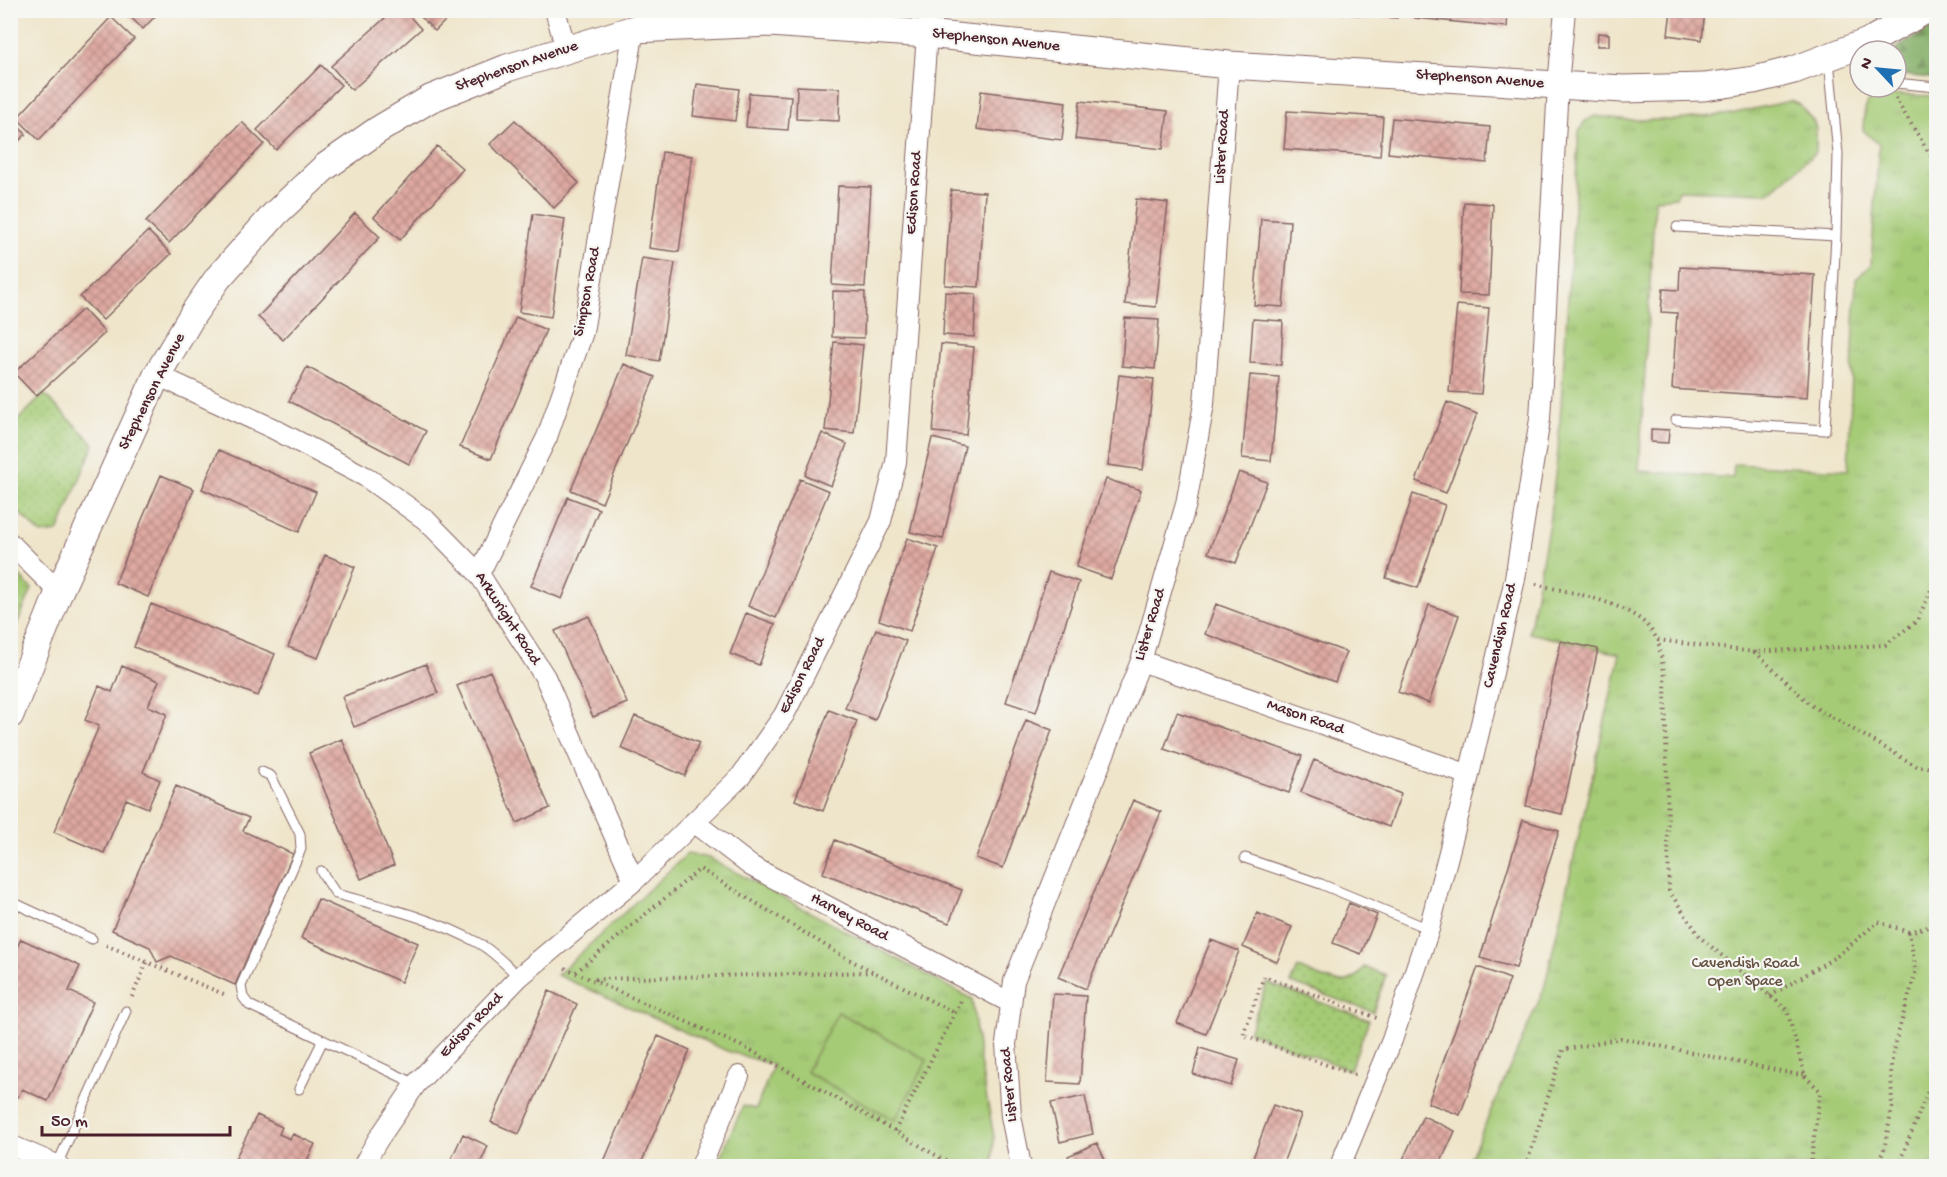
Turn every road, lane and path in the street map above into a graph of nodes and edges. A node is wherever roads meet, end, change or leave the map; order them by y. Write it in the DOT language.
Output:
graph roads {
  1 [pos="555,10"];
  2 [pos="1565,10"];
  3 [pos="1926,10"];
  4 [pos="634,28"];
  5 [pos="927,34"];
  6 [pos="1881,39"];
  7 [pos="566,49"];
  8 [pos="1848,52"];
  9 [pos="1829,58"];
  10 [pos="1229,64"];
  11 [pos="1908,84"];
  12 [pos="1558,85"];
  13 [pos="1936,87"];
  14 [pos="1896,99"];
  15 [pos="1936,164"];
  16 [pos="1677,227"];
  17 [pos="1836,236"];
  18 [pos="157,375"];
  19 [pos="1676,420"];
  20 [pos="10,543"];
  21 [pos="479,574"];
  22 [pos="1515,579"];
  23 [pos="1936,579"];
  24 [pos="59,592"];
  25 [pos="1930,594"];
  26 [pos="1936,594"];
  27 [pos="1658,640"];
  28 [pos="1754,652"];
  29 [pos="1141,661"];
  30 [pos="10,715"];
  31 [pos="1936,766"];
  32 [pos="261,772"];
  33 [pos="1469,776"];
  34 [pos="694,822"];
  35 [pos="1245,858"];
  36 [pos="321,871"];
  37 [pos="634,881"];
  38 [pos="10,901"];
  39 [pos="1936,925"];
  40 [pos="1429,929"];
  41 [pos="1909,932"];
  42 [pos="92,939"];
  43 [pos="147,962"];
  44 [pos="576,972"];
  45 [pos="873,972"];
  46 [pos="519,977"];
  47 [pos="591,979"];
  48 [pos="970,982"];
  49 [pos="1770,996"];
  50 [pos="1011,1003"];
  51 [pos="249,1005"];
  52 [pos="126,1011"];
  53 [pos="955,1013"];
  54 [pos="1397,1025"];
  55 [pos="323,1040"];
  56 [pos="1936,1071"];
  57 [pos="739,1076"];
  58 [pos="1805,1076"];
  59 [pos="1375,1083"];
  60 [pos="416,1084"];
  61 [pos="299,1089"];
  62 [pos="895,1131"];
  63 [pos="10,1145"];
  64 [pos="58,1166"];
  65 [pos="363,1167"];
  66 [pos="700,1167"];
  67 [pos="1021,1167"];
  68 [pos="1340,1167"];
  69 [pos="1526,1167"];
  70 [pos="1815,1167"];
  71 [pos="1876,1167"];
  72 [pos="1898,1167"];
  1 -- 7 [label="street"];
  2 -- 12 [label="street, Cavendish Road"];
  3 -- 6 [label="street, Stephenson Avenue"];
  4 -- 5 [label="street, Stephenson Avenue"];
  4 -- 7 [label="street, Stephenson Avenue"];
  4 -- 21 [label="street, Simpson Road"];
  5 -- 10 [label="street, Stephenson Avenue"];
  5 -- 34 [label="street, Edison Road"];
  7 -- 18 [label="street, Stephenson Avenue"];
  8 -- 9 [label="street, Stephenson Avenue"];
  9 -- 12 [label="street, Stephenson Avenue"];
  9 -- 17 [label="lane"];
  10 -- 12 [label="street, Stephenson Avenue"];
  10 -- 29 [label="street, Lister Road"];
  11 -- 13 [label="lane"];
  12 -- 22 [label="street, Cavendish Road"];
  14 -- 15 [label="path"];
  16 -- 17 [label="lane"];
  17 -- 19 [label="lane"];
  18 -- 21 [label="street, Arkwright Road"];
  18 -- 24 [label="street, Stephenson Avenue"];
  20 -- 24 [label="street"];
  21 -- 37 [label="street, Arkwright Road"];
  22 -- 27 [label="path"];
  22 -- 33 [label="street, Cavendish Road"];
  23 -- 25 [label="path"];
  24 -- 30 [label="street, Stephenson Avenue"];
  25 -- 26 [label="path"];
  25 -- 28 [label="path"];
  27 -- 28 [label="path"];
  27 -- 49 [label="path"];
  28 -- 31 [label="path"];
  29 -- 33 [label="street, Mason Road"];
  29 -- 50 [label="street, Lister Road"];
  32 -- 51 [label="lane"];
  33 -- 40 [label="street, Cavendish Road"];
  34 -- 37 [label="street, Edison Road"];
  34 -- 48 [label="street, Harvey Road"];
  35 -- 40 [label="lane"];
  36 -- 46 [label="lane"];
  37 -- 46 [label="street, Edison Road"];
  38 -- 42 [label="lane"];
  39 -- 41 [label="path"];
  40 -- 54 [label="street, Cavendish Road"];
  41 -- 49 [label="path"];
  41 -- 71 [label="path"];
  42 -- 43 [label="path"];
  43 -- 51 [label="path"];
  43 -- 52 [label="path"];
  44 -- 45 [label="path"];
  45 -- 47 [label="path"];
  45 -- 53 [label="path"];
  46 -- 60 [label="street, Edison Road"];
  48 -- 50 [label="street, Harvey Road"];
  48 -- 53 [label="path"];
  49 -- 58 [label="path"];
  50 -- 67 [label="street, Lister Road"];
  51 -- 55 [label="lane"];
  52 -- 64 [label="lane"];
  53 -- 62 [label="path"];
  54 -- 59 [label="street, Cavendish Road"];
  54 -- 59 [label="path"];
  55 -- 60 [label="lane"];
  55 -- 61 [label="lane"];
  56 -- 72 [label="path"];
  57 -- 66 [label="street"];
  58 -- 69 [label="path"];
  58 -- 70 [label="path"];
  59 -- 68 [label="street, Cavendish Road"];
  60 -- 65 [label="street, Edison Road"];
  63 -- 64 [label="street"];
}
